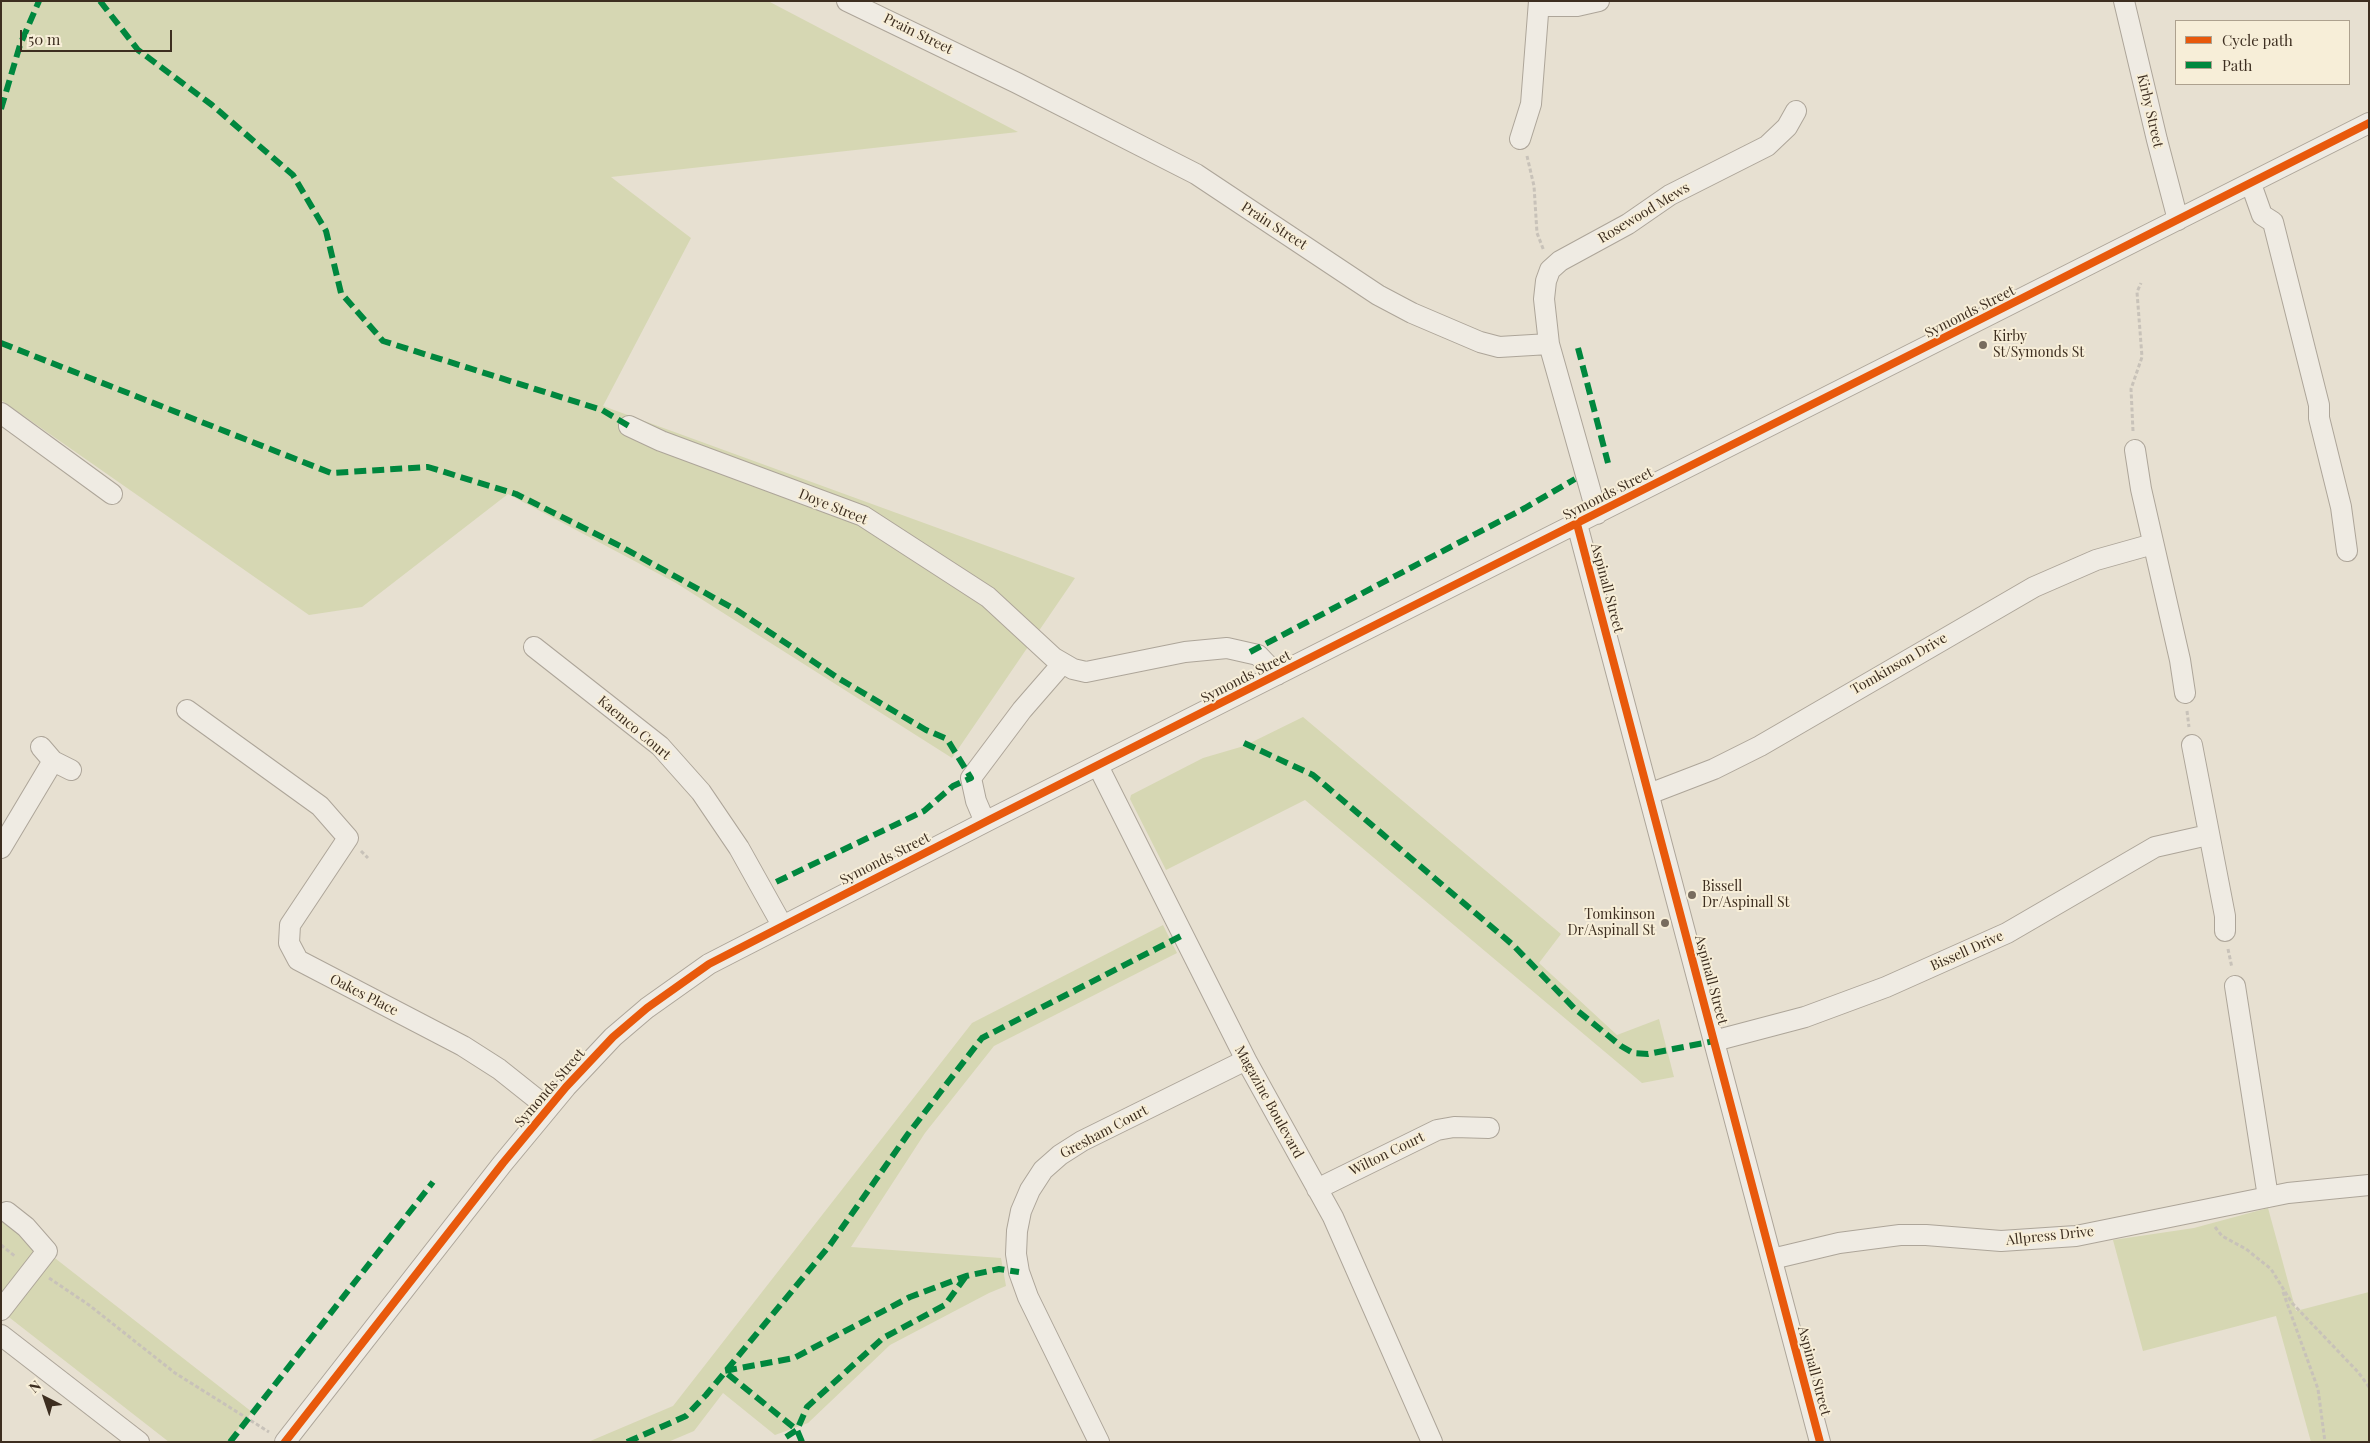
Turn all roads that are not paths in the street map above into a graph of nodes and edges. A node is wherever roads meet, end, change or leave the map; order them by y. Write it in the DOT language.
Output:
graph roads {
  1 [pos="847,1"];
  2 [pos="1599,1"];
  3 [pos="2124,1"];
  4 [pos="1539,4"];
  5 [pos="1796,111"];
  6 [pos="2369,123"];
  7 [pos="1520,139"];
  8 [pos="2251,184"];
  9 [pos="2178,220"];
  10 [pos="1549,344"];
  11 [pos="1,413"];
  12 [pos="630,426"];
  13 [pos="2134,450"];
  14 [pos="112,494"];
  15 [pos="1597,514"];
  16 [pos="1577,524"];
  17 [pos="2153,544"];
  18 [pos="2347,551"];
  19 [pos="534,647"];
  20 [pos="1062,664"];
  21 [pos="1277,675"];
  22 [pos="2185,693"];
  23 [pos="187,710"];
  24 [pos="2192,746"];
  25 [pos="1098,766"];
  26 [pos="71,770"];
  27 [pos="1649,794"];
  28 [pos="985,822"];
  29 [pos="2208,835"];
  30 [pos="1,848"];
  31 [pos="782,925"];
  32 [pos="2225,931"];
  33 [pos="2235,986"];
  34 [pos="1714,1041"];
  35 [pos="1246,1060"];
  36 [pos="548,1108"];
  37 [pos="1489,1128"];
  38 [pos="2369,1185"];
  39 [pos="1317,1189"];
  40 [pos="2268,1197"];
  41 [pos="7,1212"];
  42 [pos="1772,1259"];
  43 [pos="1,1310"];
  44 [pos="1,1335"];
  45 [pos="281,1440"];
  46 [pos="139,1442"];
  47 [pos="1099,1442"];
  48 [pos="1432,1442"];
  49 [pos="1820,1442"];
  1 -- 10 [label="street, Prain Street"];
  2 -- 4 [label="street"];
  3 -- 9 [label="street, Kirby Street"];
  4 -- 7 [label="street"];
  5 -- 10 [label="street, Rosewood Mews"];
  6 -- 8 [label="street, Symonds Street"];
  8 -- 9 [label="street, Symonds Street"];
  8 -- 18 [label="street"];
  9 -- 15 [label="street, Symonds Street"];
  10 -- 15 [label="street"];
  11 -- 14 [label="street"];
  12 -- 20 [label="street, Doye Street"];
  13 -- 17 [label="street"];
  15 -- 16 [label="street, Symonds Street"];
  16 -- 21 [label="street, Symonds Street"];
  16 -- 27 [label="street, Aspinall Street"];
  17 -- 22 [label="street"];
  17 -- 27 [label="street, Tomkinson Drive"];
  19 -- 31 [label="street, Kaemco Court"];
  20 -- 21 [label="street, Doye Street"];
  20 -- 28 [label="street"];
  21 -- 25 [label="street, Symonds Street"];
  23 -- 36 [label="street, Oakes Place"];
  24 -- 29 [label="street"];
  25 -- 28 [label="street, Symonds Street"];
  25 -- 35 [label="street, Magazine Boulevard"];
  26 -- 30 [label="street"];
  27 -- 34 [label="street, Aspinall Street"];
  28 -- 31 [label="street, Symonds Street"];
  29 -- 32 [label="street"];
  29 -- 34 [label="street, Bissell Drive"];
  31 -- 36 [label="street, Symonds Street"];
  33 -- 40 [label="street"];
  34 -- 42 [label="street, Aspinall Street"];
  35 -- 39 [label="street, Magazine Boulevard"];
  35 -- 47 [label="street, Gresham Court"];
  36 -- 45 [label="street, Symonds Street"];
  37 -- 39 [label="street, Wilton Court"];
  38 -- 40 [label="street, Allpress Drive"];
  39 -- 48 [label="street, Magazine Boulevard"];
  40 -- 42 [label="street, Allpress Drive"];
  41 -- 43 [label="street"];
  42 -- 49 [label="street, Aspinall Street"];
  44 -- 46 [label="street"];
}
